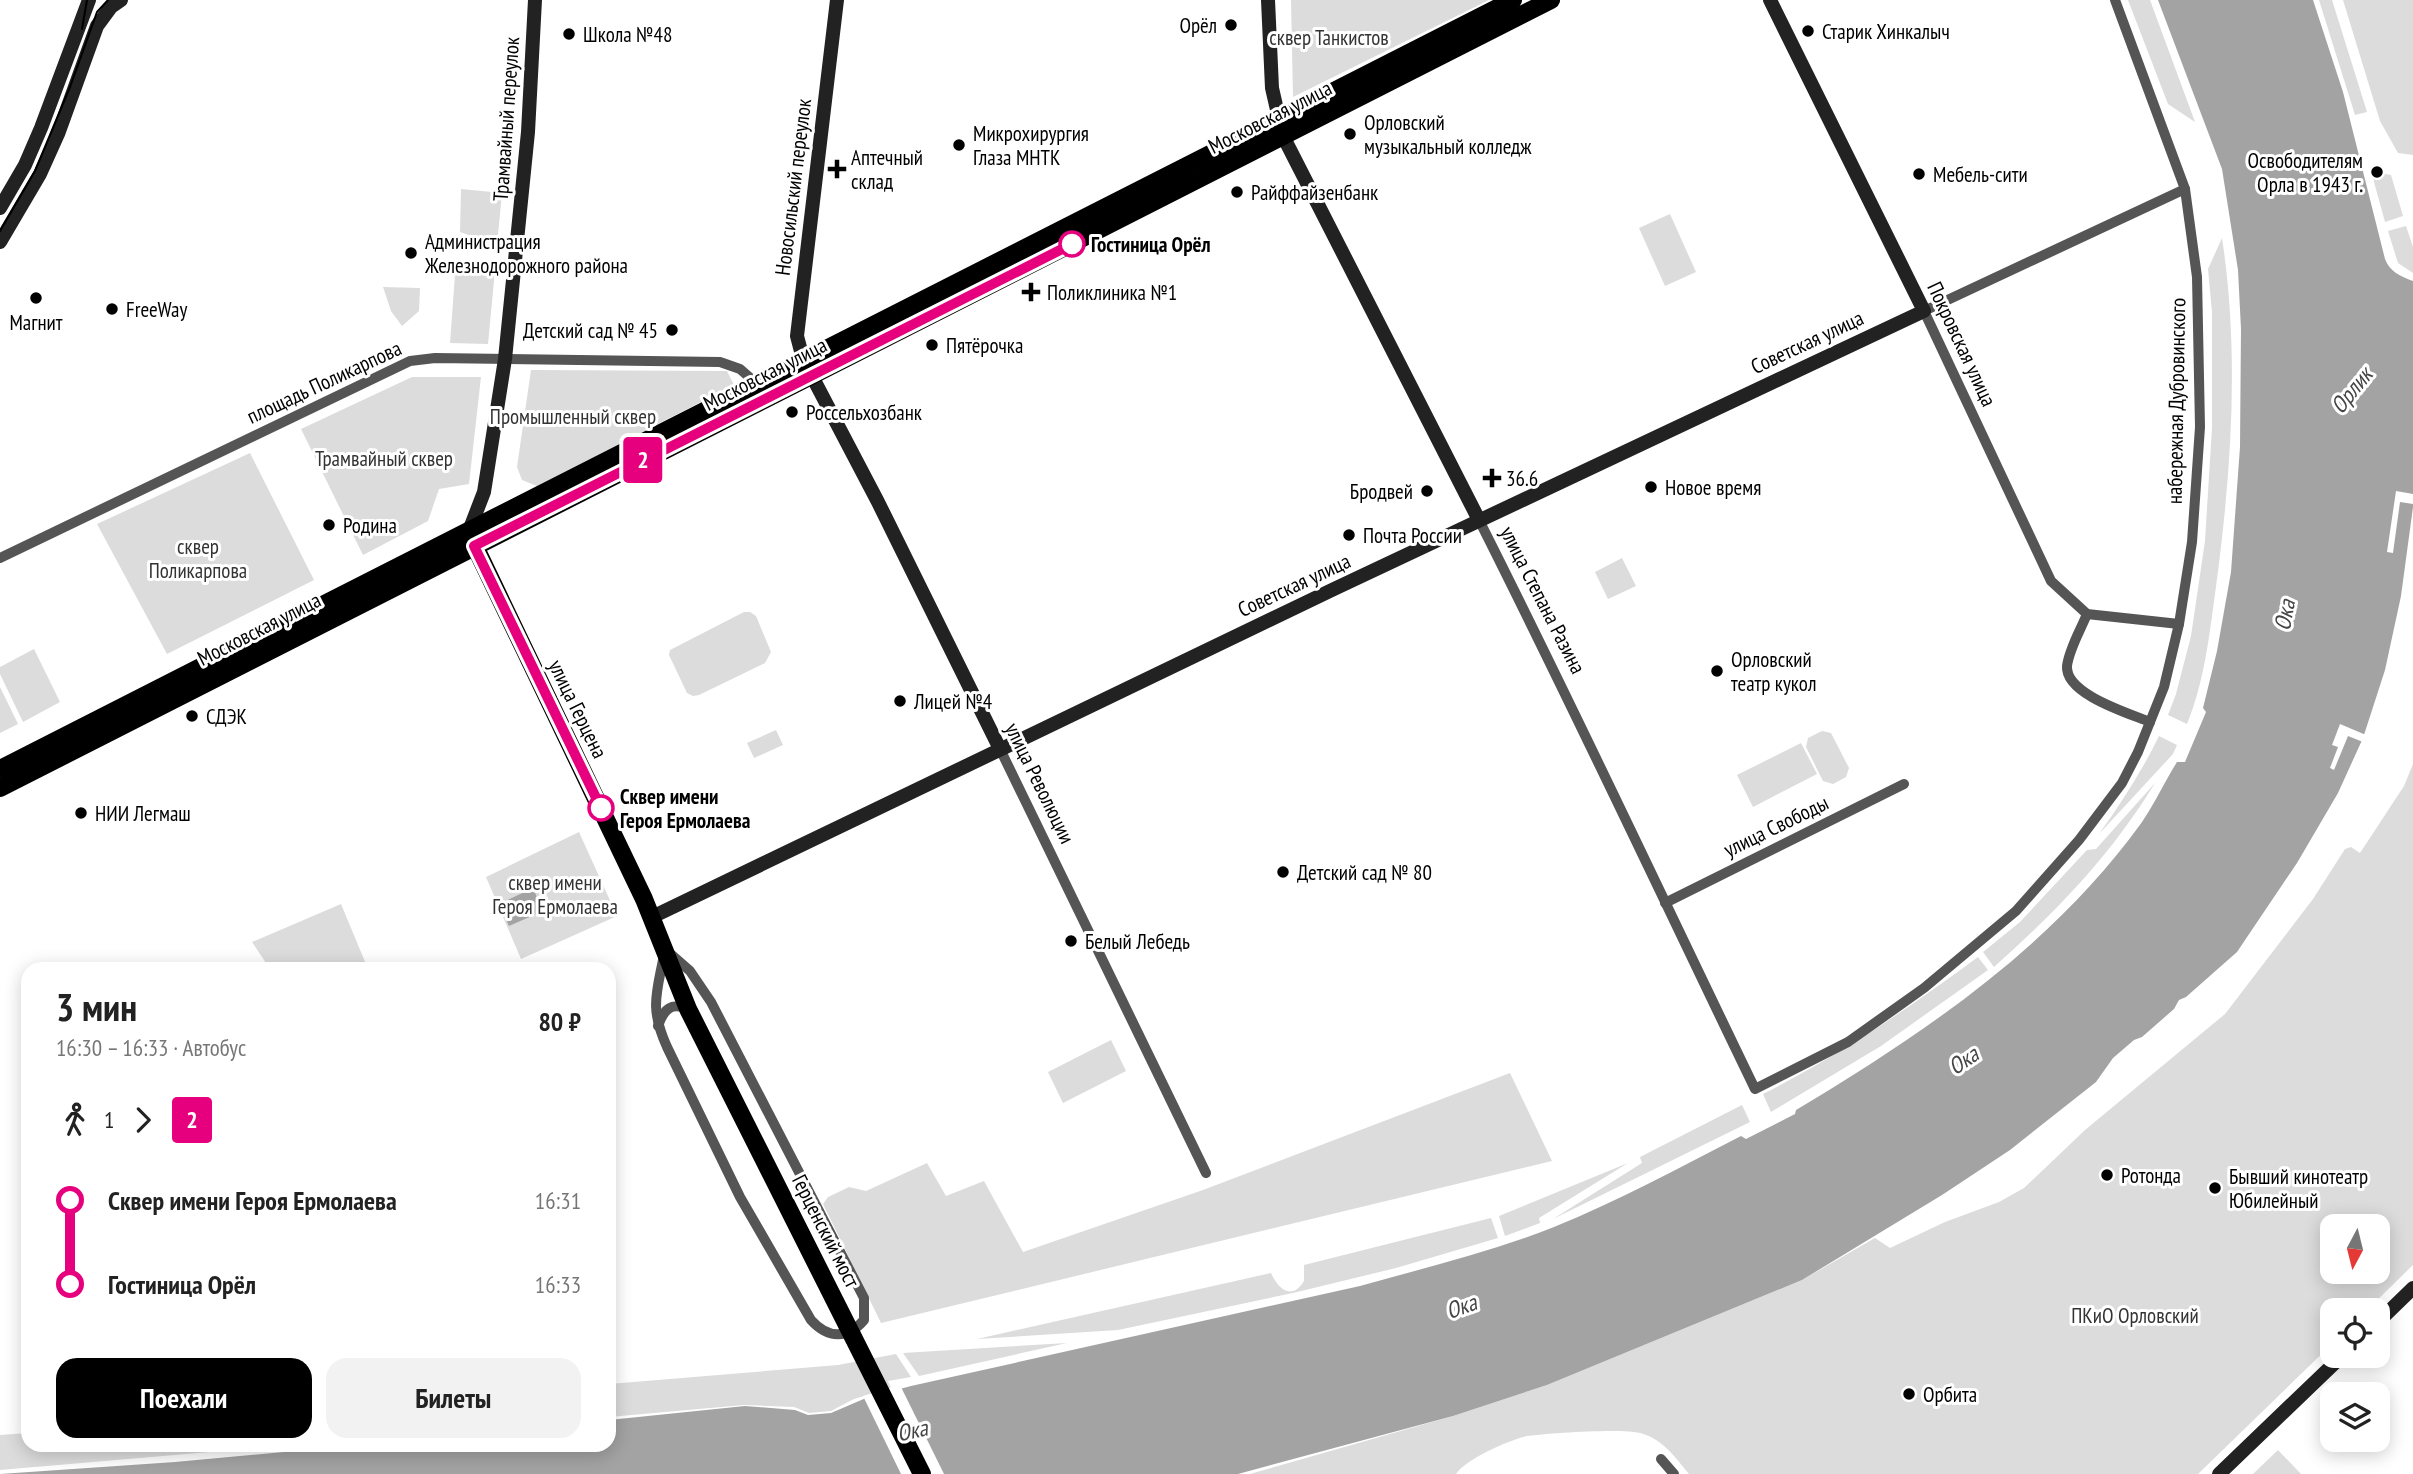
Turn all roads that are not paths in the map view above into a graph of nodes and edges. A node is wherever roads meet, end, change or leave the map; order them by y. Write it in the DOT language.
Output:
graph roads {
  1 [pos="91,0"];
  2 [pos="121,0"];
  3 [pos="535,0"];
  4 [pos="837,0"];
  5 [pos="1268,0"];
  6 [pos="1513,0"];
  7 [pos="1551,0"];
  8 [pos="1770,0"];
  9 [pos="2115,0"];
  10 [pos="97,26"];
  11 [pos="1281,128"];
  12 [pos="2185,189"];
  13 [pos="0,208"];
  14 [pos="0,242"];
  15 [pos="1924,311"];
  16 [pos="505,359"];
  17 [pos="803,359"];
  18 [pos="812,376"];
  19 [pos="756,383"];
  20 [pos="1479,520"];
  21 [pos="471,539"];
  22 [pos="0,558"];
  23 [pos="2087,614"];
  24 [pos="2179,624"];
  25 [pos="2150,722"];
  26 [pos="1000,749"];
  27 [pos="0,769"];
  28 [pos="1904,784"];
  29 [pos="0,788"];
  30 [pos="1665,903"];
  31 [pos="652,917"];
  32 [pos="665,948"];
  33 [pos="690,1013"];
  34 [pos="658,1026"];
  35 [pos="1755,1088"];
  36 [pos="1206,1173"];
  37 [pos="2413,1289"];
  38 [pos="2390,1311"];
  39 [pos="2329,1368"];
  40 [pos="1661,1459"];
  41 [pos="922,1474"];
  42 [pos="1674,1474"];
  43 [pos="2219,1474"];
  1 -- 10 [label="street"];
  1 -- 13 [label="street"];
  2 -- 10 [label="street"];
  3 -- 16 [label="street, Трамвайный переулок"];
  4 -- 17 [label="street, Новосильский переулок"];
  5 -- 11 [label="street, улица Степана Разина"];
  6 -- 11 [label="main road, Московская улица"];
  7 -- 11 [label="main road, Московская улица"];
  8 -- 15 [label="street, Покровская улица"];
  9 -- 12 [label="street, набережная Дубровинского"];
  10 -- 14 [label="street"];
  11 -- 17 [label="main road, Московская улица"];
  11 -- 18 [label="main road, Московская улица"];
  11 -- 20 [label="street, улица Степана Разина"];
  12 -- 15 [label="street, Советская улица"];
  12 -- 24 [label="street, набережная Дубровинского"];
  15 -- 20 [label="street, Советская улица"];
  15 -- 23 [label="street, Покровская улица"];
  16 -- 19 [label="street, площадь Поликарпова"];
  16 -- 21 [label="street, Трамвайный переулок"];
  16 -- 22 [label="street, площадь Поликарпова"];
  17 -- 18 [label="street, Новосильский переулок"];
  17 -- 19 [label="main road, Московская улица"];
  18 -- 21 [label="main road, Московская улица"];
  18 -- 26 [label="street, улица Революции"];
  19 -- 21 [label="main road, Московская улица"];
  20 -- 26 [label="street, Советская улица"];
  20 -- 30 [label="street, улица Степана Разина"];
  21 -- 27 [label="main road, Московская улица"];
  21 -- 29 [label="main road, Московская улица"];
  21 -- 31 [label="main road, улица Герцена"];
  23 -- 24 [label="street"];
  23 -- 25 [label="street"];
  24 -- 25 [label="street, набережная Дубровинского"];
  25 -- 35 [label="street, набережная Дубровинского"];
  26 -- 31 [label="street, Советская улица"];
  26 -- 36 [label="street, улица Революции"];
  28 -- 30 [label="street, улица Свободы"];
  30 -- 35 [label="street, улица Степана Разина"];
  31 -- 32 [label="main road, улица Герцена"];
  32 -- 33 [label="main road, улица Герцена"];
  32 -- 34 [label="street"];
  32 -- 34 [label="street"];
  33 -- 34 [label="street"];
  33 -- 41 [label="main road, Герценский мост"];
  37 -- 38 [label="street"];
  39 -- 43 [label="street"];
  40 -- 42 [label="street"];
}
